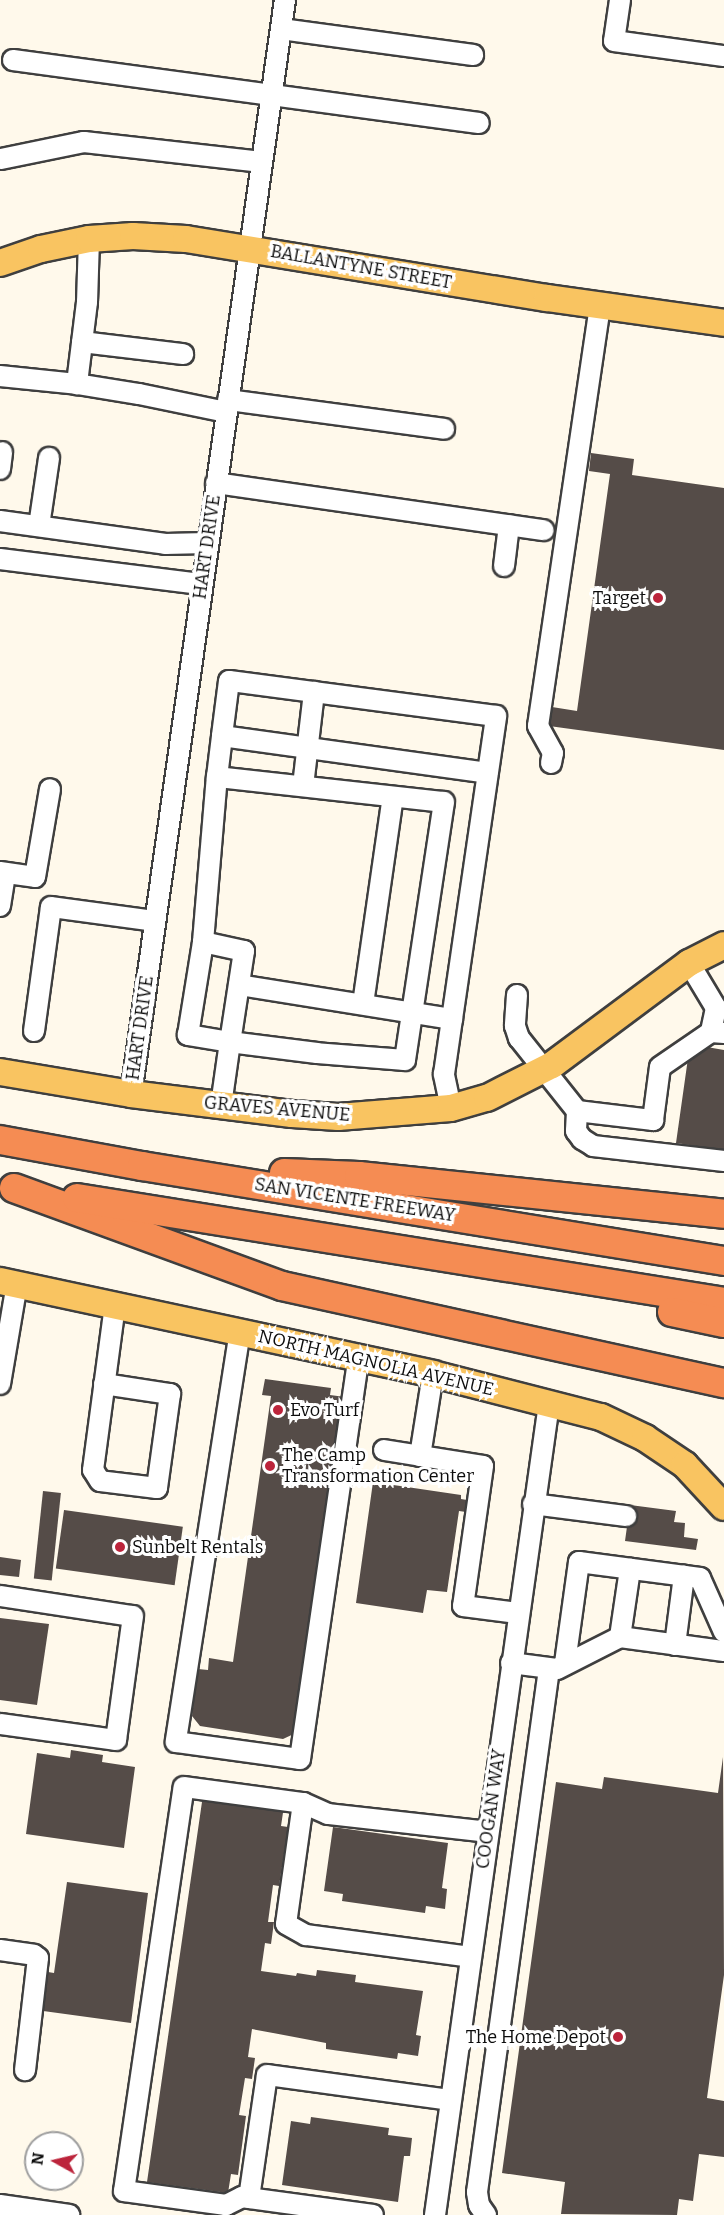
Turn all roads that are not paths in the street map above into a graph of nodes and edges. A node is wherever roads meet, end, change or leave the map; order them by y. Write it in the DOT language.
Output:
graph roads {
  1 [pos="285,0"];
  2 [pos="620,0"];
  3 [pos="280,29"];
  4 [pos="473,55"];
  5 [pos="724,56"];
  6 [pos="13,60"];
  7 [pos="271,94"];
  8 [pos="479,123"];
  9 [pos="1,159"];
  10 [pos="262,162"];
  11 [pos="89,239"];
  12 [pos="250,248"];
  13 [pos="0,263"];
  14 [pos="600,305"];
  15 [pos="724,323"];
  16 [pos="82,342"];
  17 [pos="183,354"];
  18 [pos="0,376"];
  19 [pos="77,384"];
  20 [pos="227,406"];
  21 [pos="444,429"];
  22 [pos="49,459"];
  23 [pos="216,483"];
  24 [pos="0,521"];
  25 [pos="509,525"];
  26 [pos="39,526"];
  27 [pos="544,530"];
  28 [pos="207,543"];
  29 [pos="0,559"];
  30 [pos="504,566"];
  31 [pos="202,584"];
  32 [pos="314,692"];
  33 [pos="222,736"];
  34 [pos="307,748"];
  35 [pos="551,764"];
  36 [pos="487,773"];
  37 [pos="218,777"];
  38 [pos="303,786"];
  39 [pos="50,789"];
  40 [pos="393,796"];
  41 [pos="3,872"];
  42 [pos="0,906"];
  43 [pos="156,921"];
  44 [pos="203,942"];
  45 [pos="724,945"];
  46 [pos="689,963"];
  47 [pos="239,985"];
  48 [pos="517,995"];
  49 [pos="363,1005"];
  50 [pos="412,1012"];
  51 [pos="452,1019"];
  52 [pos="34,1030"];
  53 [pos="718,1033"];
  54 [pos="231,1042"];
  55 [pos="543,1069"];
  56 [pos="0,1072"];
  57 [pos="131,1094"];
  58 [pos="221,1105"];
  59 [pos="451,1108"];
  60 [pos="577,1111"];
  61 [pos="0,1140"];
  62 [pos="724,1161"];
  63 [pos="142,1166"];
  64 [pos="7,1186"];
  65 [pos="724,1214"];
  66 [pos="366,1244"];
  67 [pos="720,1259"];
  68 [pos="9,1282"];
  69 [pos="724,1302"];
  70 [pos="115,1305"];
  71 [pos="724,1323"];
  72 [pos="240,1331"];
  73 [pos="359,1358"];
  74 [pos="433,1374"];
  75 [pos="0,1382"];
  76 [pos="724,1383"];
  77 [pos="104,1384"];
  78 [pos="549,1404"];
  79 [pos="384,1450"];
  80 [pos="420,1456"];
  81 [pos="533,1504"];
  82 [pos="724,1507"];
  83 [pos="626,1516"];
  84 [pos="630,1569"];
  85 [pos="684,1576"];
  86 [pos="0,1596"];
  87 [pos="518,1614"];
  88 [pos="724,1632"];
  89 [pos="620,1637"];
  90 [pos="675,1645"];
  91 [pos="724,1652"];
  92 [pos="511,1663"];
  93 [pos="557,1666"];
  94 [pos="0,1724"];
  95 [pos="303,1803"];
  96 [pos="488,1832"];
  97 [pos="0,1950"];
  98 [pos="470,1957"];
  99 [pos="25,2070"];
  100 [pos="450,2100"];
  101 [pos="249,2198"];
  102 [pos="0,2205"];
  103 [pos="69,2215"];
  104 [pos="373,2215"];
  105 [pos="435,2215"];
  106 [pos="486,2215"];
  1 -- 3 [label="street, HART DRIVE"];
  2 -- 5 [label="street"];
  3 -- 4 [label="street"];
  3 -- 7 [label="street, HART DRIVE"];
  6 -- 7 [label="street"];
  7 -- 8 [label="street"];
  7 -- 10 [label="street, HART DRIVE"];
  9 -- 10 [label="street"];
  10 -- 12 [label="street, HART DRIVE"];
  11 -- 12 [label="main road, BALLANTYNE STREET"];
  11 -- 13 [label="main road, BALLANTYNE STREET"];
  11 -- 16 [label="street"];
  12 -- 14 [label="main road, BALLANTYNE STREET"];
  12 -- 20 [label="street, HART DRIVE"];
  14 -- 15 [label="main road, BALLANTYNE STREET"];
  14 -- 35 [label="street"];
  16 -- 17 [label="street"];
  16 -- 19 [label="street"];
  18 -- 19 [label="street"];
  19 -- 20 [label="street"];
  20 -- 21 [label="street"];
  20 -- 23 [label="street, HART DRIVE"];
  22 -- 26 [label="street"];
  23 -- 25 [label="street"];
  23 -- 28 [label="street, HART DRIVE"];
  24 -- 26 [label="street"];
  25 -- 27 [label="street"];
  25 -- 30 [label="street"];
  26 -- 28 [label="street"];
  28 -- 31 [label="street, HART DRIVE"];
  29 -- 31 [label="street"];
  31 -- 43 [label="street, HART DRIVE"];
  32 -- 33 [label="street"];
  32 -- 34 [label="street"];
  32 -- 36 [label="street"];
  33 -- 34 [label="street"];
  33 -- 37 [label="street"];
  34 -- 36 [label="street"];
  34 -- 38 [label="street"];
  36 -- 51 [label="street"];
  37 -- 38 [label="street"];
  37 -- 44 [label="street"];
  38 -- 40 [label="street"];
  39 -- 41 [label="street"];
  40 -- 49 [label="street"];
  40 -- 50 [label="street"];
  41 -- 42 [label="street"];
  43 -- 52 [label="street"];
  43 -- 57 [label="street, HART DRIVE"];
  44 -- 47 [label="street"];
  44 -- 54 [label="street"];
  45 -- 46 [label="main road, GRAVES AVENUE"];
  46 -- 53 [label="street"];
  46 -- 55 [label="main road, GRAVES AVENUE"];
  47 -- 49 [label="street"];
  47 -- 54 [label="street"];
  48 -- 55 [label="street"];
  49 -- 50 [label="street"];
  50 -- 51 [label="street"];
  50 -- 54 [label="street"];
  51 -- 59 [label="street"];
  53 -- 60 [label="street"];
  54 -- 58 [label="street"];
  55 -- 59 [label="main road, GRAVES AVENUE"];
  55 -- 60 [label="street"];
  56 -- 57 [label="main road, GRAVES AVENUE"];
  57 -- 58 [label="main road, GRAVES AVENUE"];
  58 -- 59 [label="main road, GRAVES AVENUE"];
  60 -- 62 [label="street"];
  61 -- 63 [label="highway, SAN VICENTE FREEWAY"];
  63 -- 65 [label="highway"];
  63 -- 67 [label="highway, SAN VICENTE FREEWAY"];
  64 -- 66 [label="highway"];
  64 -- 76 [label="highway"];
  66 -- 69 [label="highway"];
  66 -- 71 [label="highway"];
  68 -- 70 [label="main road, NORTH MAGNOLIA AVENUE"];
  68 -- 75 [label="street"];
  70 -- 72 [label="main road, NORTH MAGNOLIA AVENUE"];
  70 -- 77 [label="street"];
  72 -- 73 [label="main road, NORTH MAGNOLIA AVENUE"];
  72 -- 73 [label="street"];
  73 -- 74 [label="main road, NORTH MAGNOLIA AVENUE"];
  74 -- 78 [label="main road, NORTH MAGNOLIA AVENUE"];
  74 -- 80 [label="street"];
  77 -- 77 [label="street"];
  78 -- 81 [label="street, COOGAN WAY"];
  78 -- 82 [label="main road, NORTH MAGNOLIA AVENUE"];
  79 -- 80 [label="street"];
  80 -- 87 [label="street"];
  81 -- 83 [label="street"];
  81 -- 87 [label="street, COOGAN WAY"];
  84 -- 85 [label="street"];
  84 -- 89 [label="street"];
  84 -- 93 [label="street"];
  85 -- 88 [label="street"];
  85 -- 90 [label="street"];
  86 -- 94 [label="street"];
  87 -- 92 [label="street, COOGAN WAY"];
  89 -- 90 [label="street"];
  89 -- 93 [label="street"];
  90 -- 91 [label="street"];
  92 -- 93 [label="street"];
  92 -- 96 [label="street, COOGAN WAY"];
  93 -- 106 [label="street"];
  95 -- 96 [label="street"];
  95 -- 98 [label="street"];
  95 -- 101 [label="street"];
  96 -- 98 [label="street, COOGAN WAY"];
  97 -- 99 [label="street"];
  98 -- 100 [label="street, COOGAN WAY"];
  100 -- 101 [label="street"];
  100 -- 105 [label="street, COOGAN WAY"];
  101 -- 104 [label="street"];
  102 -- 103 [label="street"];
}
